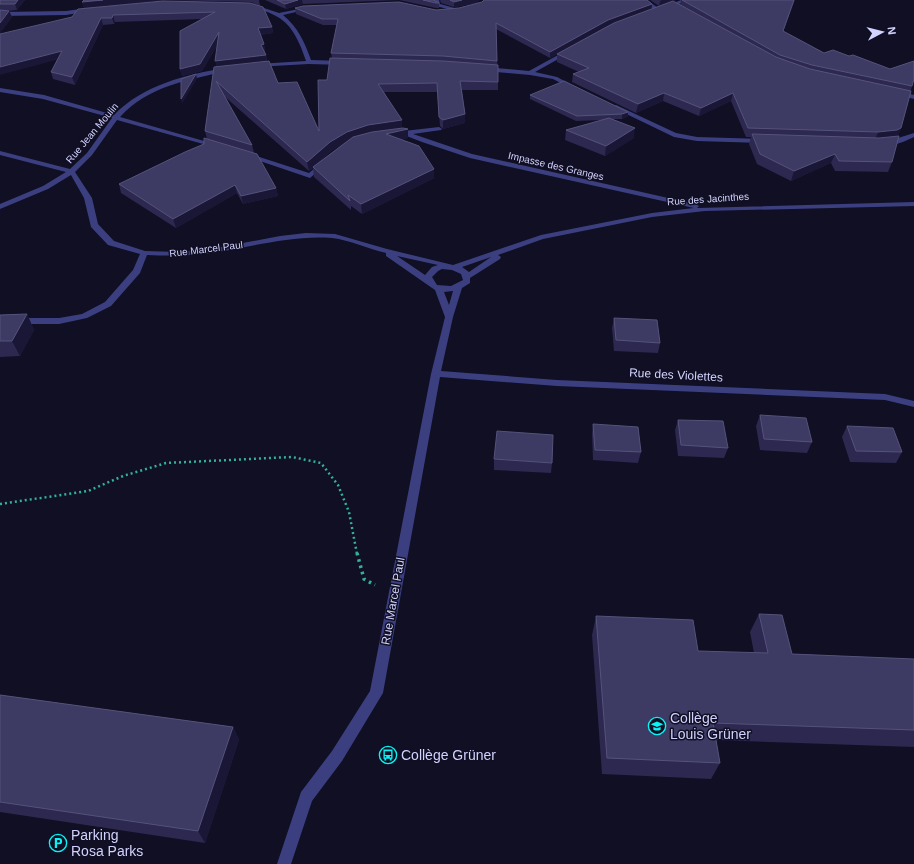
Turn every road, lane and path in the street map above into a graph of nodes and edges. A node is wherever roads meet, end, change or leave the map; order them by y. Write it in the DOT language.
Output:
graph roads {
  1 [pos="436,0"];
  2 [pos="644,0"];
  3 [pos="685,0"];
  4 [pos="244,6"];
  5 [pos="310,8"];
  6 [pos="466,8"];
  7 [pos="97,9"];
  8 [pos="459,10"];
  9 [pos="658,10"];
  10 [pos="443,12"];
  11 [pos="651,13"];
  12 [pos="0,14"];
  13 [pos="278,15"];
  14 [pos="577,47"];
  15 [pos="309,62"];
  16 [pos="353,63"];
  17 [pos="252,66"];
  18 [pos="231,69"];
  19 [pos="474,69"];
  20 [pos="530,74"];
  21 [pos="0,90"];
  22 [pos="583,92"];
  23 [pos="891,92"];
  24 [pos="914,96"];
  25 [pos="611,105"];
  26 [pos="115,118"];
  27 [pos="439,129"];
  28 [pos="405,133"];
  29 [pos="388,135"];
  30 [pos="914,135"];
  31 [pos="767,141"];
  32 [pos="874,144"];
  33 [pos="224,148"];
  34 [pos="238,152"];
  35 [pos="0,153"];
  36 [pos="328,159"];
  37 [pos="72,172"];
  38 [pos="914,204"];
  39 [pos="0,207"];
  40 [pos="705,208"];
  41 [pos="508,250"];
  42 [pos="386,251"];
  43 [pos="144,253"];
  44 [pos="451,267"];
  45 [pos="467,277"];
  46 [pos="429,281"];
  47 [pos="438,288"];
  48 [pos="458,288"];
  49 [pos="449,317"];
  50 [pos="0,321"];
  51 [pos="436,374"];
  52 [pos="914,404"];
  53 [pos="0,504"];
  54 [pos="394,595"];
  55 [pos="284,864"];
  1 -- 8 [label="street"];
  2 -- 9 [label="street"];
  3 -- 9 [label="street"];
  4 -- 13 [label="street"];
  5 -- 13 [label="street"];
  6 -- 8 [label="street"];
  7 -- 12 [label="street"];
  8 -- 10 [label="street"];
  9 -- 11 [label="street"];
  13 -- 15 [label="street"];
  14 -- 20 [label="street"];
  15 -- 16 [label="street"];
  15 -- 17 [label="street"];
  18 -- 26 [label="street, Rue Jean Moulin"];
  19 -- 20 [label="street"];
  20 -- 22 [label="street"];
  21 -- 26 [label="street"];
  23 -- 24 [label="street"];
  25 -- 31 [label="street"];
  26 -- 33 [label="street"];
  26 -- 37 [label="street, Rue Jean Moulin"];
  27 -- 28 [label="street, Impasse des Granges"];
  28 -- 29 [label="street, Impasse des Granges"];
  28 -- 40 [label="street, Impasse des Granges"];
  30 -- 32 [label="street"];
  34 -- 36 [label="street"];
  35 -- 37 [label="street"];
  37 -- 39 [label="street, Rue Jean Moulin"];
  37 -- 43 [label="street, Rue Marcel Paul"];
  38 -- 40 [label="street, Rue des Jacinthes"];
  40 -- 41 [label="street, Rue des Jacinthes"];
  41 -- 44 [label="street, Rue des Jacinthes"];
  41 -- 45 [label="street, Rue des Jacinthes"];
  42 -- 43 [label="street, Rue Marcel Paul"];
  42 -- 44 [label="street, Rue Marcel Paul"];
  42 -- 46 [label="street, Rue Marcel Paul"];
  43 -- 50 [label="street"];
  44 -- 45 [label="street"];
  44 -- 46 [label="street, Rue des Jacinthes"];
  45 -- 48 [label="street, Rue des Jacinthes"];
  46 -- 47 [label="street, Rue Marcel Paul"];
  47 -- 48 [label="street"];
  47 -- 49 [label="street"];
  48 -- 49 [label="street, Rue Marcel Paul"];
  49 -- 51 [label="street, Rue Marcel Paul"];
  51 -- 52 [label="street, Rue des Violettes"];
  51 -- 54 [label="street, Rue Marcel Paul"];
  53 -- 54 [label="path"];
  54 -- 55 [label="street, Rue Marcel Paul"];
}
